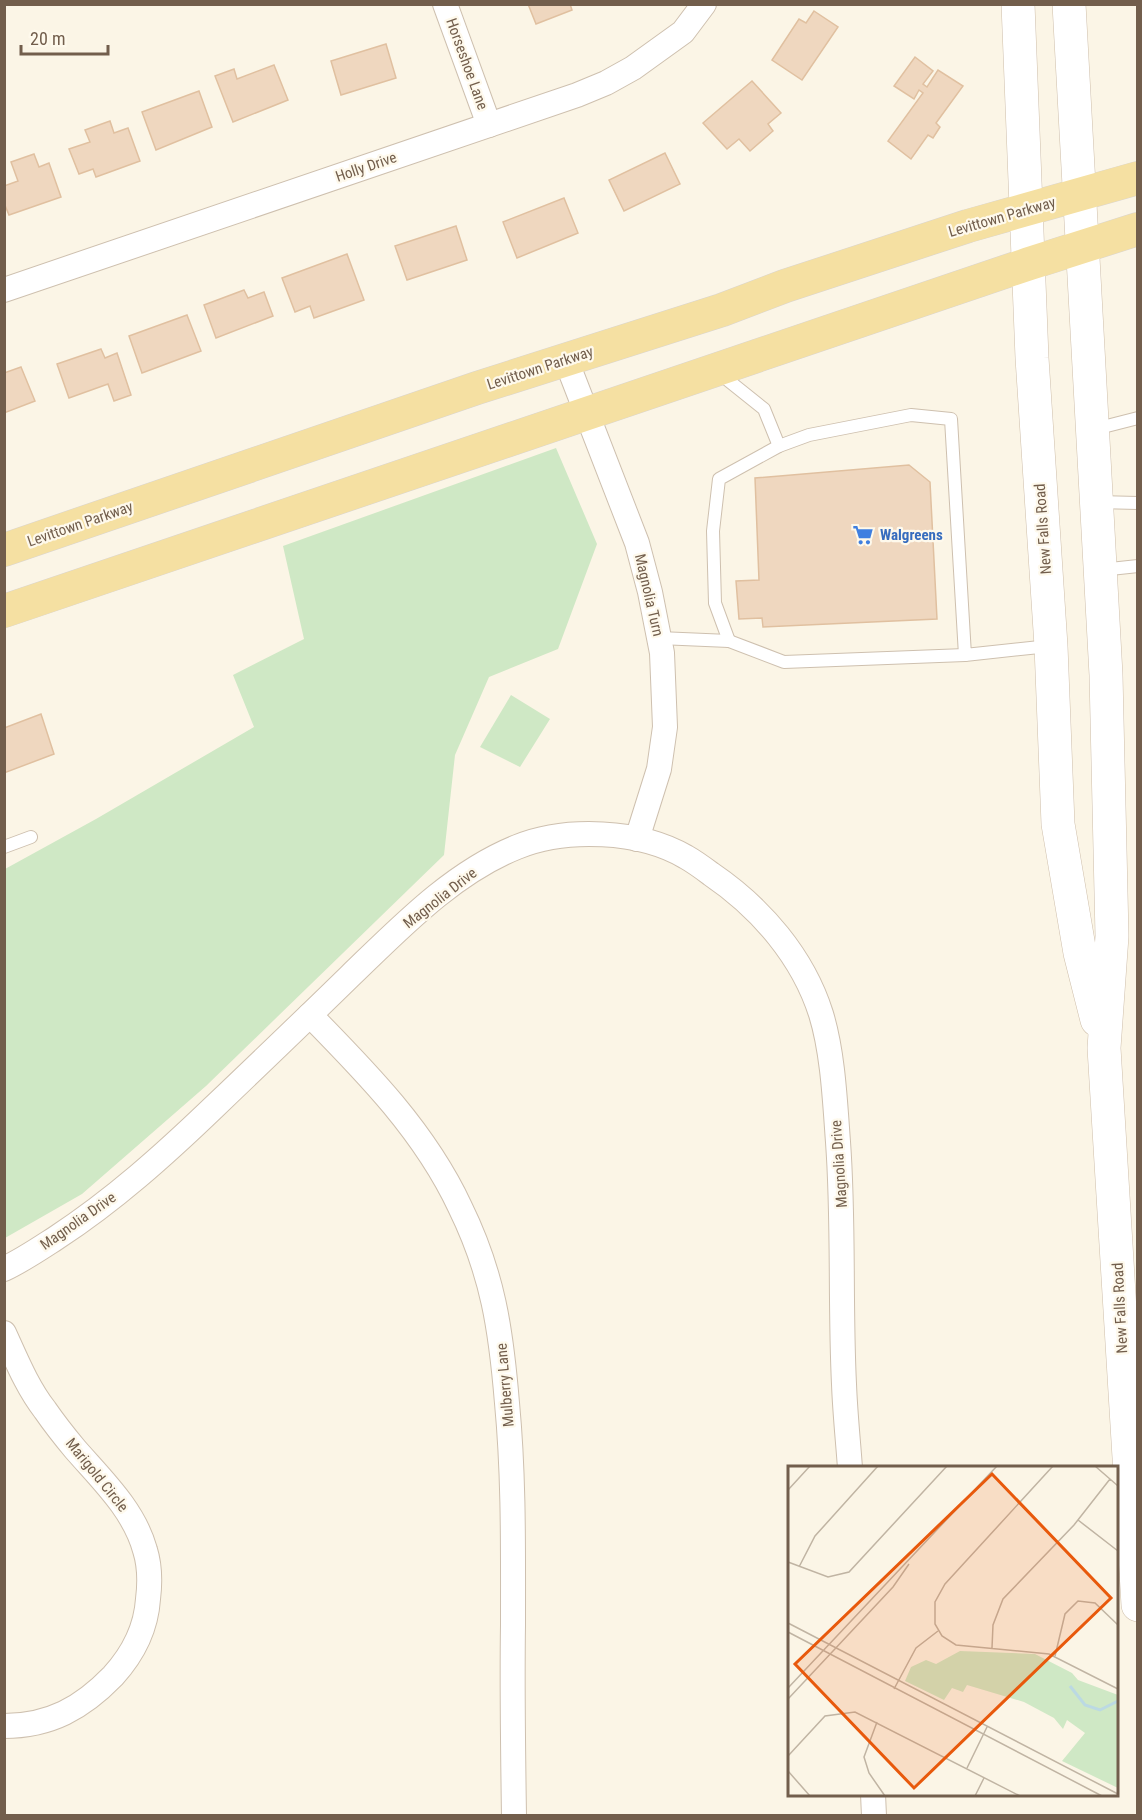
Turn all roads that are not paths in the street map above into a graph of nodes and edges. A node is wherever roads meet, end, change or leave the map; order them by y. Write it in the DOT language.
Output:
graph roads {
  1 [pos="445,4"];
  2 [pos="704,4"];
  3 [pos="1018,4"];
  4 [pos="1069,4"];
  5 [pos="489,124"];
  6 [pos="1137,178"];
  7 [pos="1079,195"];
  8 [pos="1026,209"];
  9 [pos="1137,229"];
  10 [pos="1082,246"];
  11 [pos="1028,264"];
  12 [pos="4,290"];
  13 [pos="566,360"];
  14 [pos="715,370"];
  15 [pos="588,413"];
  16 [pos="1137,418"];
  17 [pos="1093,430"];
  18 [pos="779,446"];
  19 [pos="1097,502"];
  20 [pos="1137,503"];
  21 [pos="4,550"];
  22 [pos="1137,566"];
  23 [pos="1100,570"];
  24 [pos="4,610"];
  25 [pos="659,638"];
  26 [pos="729,641"];
  27 [pos="1050,646"];
  28 [pos="965,655"];
  29 [pos="31,837"];
  30 [pos="637,839"];
  31 [pos="4,847"];
  32 [pos="310,1015"];
  33 [pos="1104,1048"];
  34 [pos="4,1269"];
  35 [pos="4,1333"];
  36 [pos="850,1466"];
  37 [pos="1137,1605"];
  38 [pos="4,1726"];
  39 [pos="873,1796"];
  40 [pos="514,1815"];
  41 [pos="874,1815"];
  1 -- 5 [label="street, Horseshoe Lane"];
  2 -- 5 [label="street, Holly Drive"];
  3 -- 8 [label="main road, New Falls Road"];
  4 -- 7 [label="main road, New Falls Road"];
  5 -- 12 [label="street, Holly Drive"];
  6 -- 7 [label="main road, Levittown Parkway"];
  7 -- 8 [label="main road, Levittown Parkway"];
  7 -- 10 [label="main road, New Falls Road"];
  8 -- 11 [label="main road, New Falls Road"];
  8 -- 13 [label="main road, Levittown Parkway"];
  9 -- 10 [label="main road"];
  10 -- 11 [label="main road"];
  10 -- 17 [label="main road, New Falls Road"];
  11 -- 14 [label="main road"];
  11 -- 27 [label="main road, New Falls Road"];
  13 -- 15 [label="street, Magnolia Turn"];
  13 -- 21 [label="main road, Levittown Parkway"];
  14 -- 15 [label="main road"];
  14 -- 18 [label="lane"];
  15 -- 24 [label="main road"];
  15 -- 25 [label="street, Magnolia Turn"];
  16 -- 17 [label="lane"];
  17 -- 19 [label="main road, New Falls Road"];
  18 -- 26 [label="lane"];
  18 -- 28 [label="lane"];
  19 -- 20 [label="lane"];
  19 -- 23 [label="main road, New Falls Road"];
  22 -- 23 [label="lane"];
  23 -- 33 [label="main road, New Falls Road"];
  25 -- 26 [label="lane"];
  25 -- 30 [label="street, Magnolia Turn"];
  26 -- 28 [label="lane"];
  27 -- 28 [label="lane"];
  27 -- 33 [label="main road, New Falls Road"];
  29 -- 31 [label="lane"];
  30 -- 32 [label="street, Magnolia Drive"];
  30 -- 36 [label="street, Magnolia Drive"];
  32 -- 34 [label="street, Magnolia Drive"];
  32 -- 40 [label="street, Mulberry Lane"];
  33 -- 37 [label="main road, New Falls Road"];
  35 -- 38 [label="street, Marigold Circle"];
  39 -- 41 [label="street"];
}
